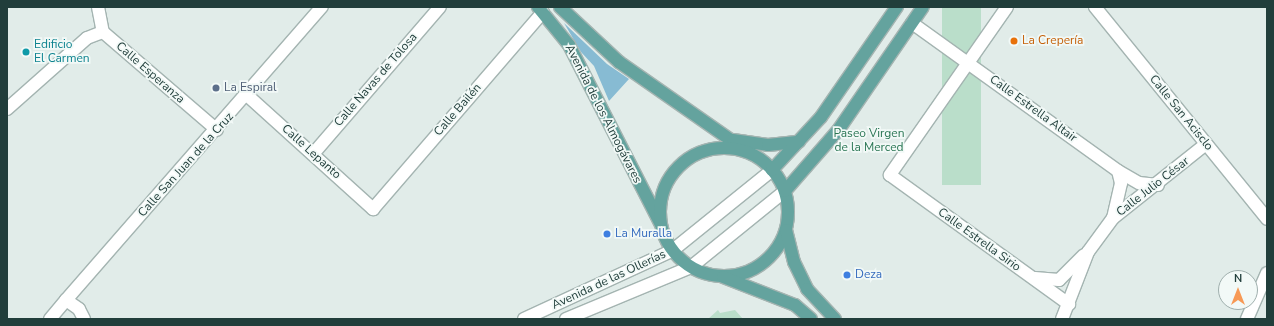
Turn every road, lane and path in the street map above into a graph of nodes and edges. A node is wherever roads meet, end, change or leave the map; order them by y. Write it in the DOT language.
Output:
graph roads {
  1 [pos="98,7"];
  2 [pos="322,7"];
  3 [pos="440,7"];
  4 [pos="560,7"];
  5 [pos="897,7"];
  6 [pos="923,7"];
  7 [pos="1007,7"];
  8 [pos="1095,7"];
  9 [pos="540,10"];
  10 [pos="912,23"];
  11 [pos="104,32"];
  12 [pos="968,62"];
  13 [pos="248,96"];
  14 [pos="7,109"];
  15 [pos="217,130"];
  16 [pos="730,140"];
  17 [pos="799,142"];
  18 [pos="1206,144"];
  19 [pos="749,153"];
  20 [pos="313,154"];
  21 [pos="772,170"];
  22 [pos="1118,171"];
  23 [pos="1158,185"];
  24 [pos="785,191"];
  25 [pos="373,209"];
  26 [pos="1113,218"];
  27 [pos="1267,220"];
  28 [pos="662,227"];
  29 [pos="786,230"];
  30 [pos="672,250"];
  31 [pos="1088,252"];
  32 [pos="691,267"];
  33 [pos="1267,273"];
  34 [pos="722,276"];
  35 [pos="1031,278"];
  36 [pos="66,300"];
  37 [pos="1069,304"];
  38 [pos="50,319"];
  39 [pos="84,319"];
  40 [pos="524,319"];
  41 [pos="566,319"];
  42 [pos="811,319"];
  43 [pos="835,319"];
  44 [pos="1062,319"];
  45 [pos="1247,319"];
  1 -- 11 [label="street"];
  2 -- 13 [label="street, Calle San Juan de la Cruz"];
  3 -- 20 [label="street, Calle Navas de Tolosa"];
  4 -- 16 [label="main road, Avenida de los Almogávares"];
  5 -- 17 [label="main road"];
  6 -- 10 [label="main road"];
  7 -- 12 [label="street"];
  8 -- 18 [label="street, Calle San Acisclo"];
  9 -- 25 [label="street, Calle Bailén"];
  9 -- 28 [label="main road, Avenida de los Almogávares"];
  10 -- 12 [label="street, Calle Estrella Altair"];
  10 -- 24 [label="main road"];
  11 -- 14 [label="street"];
  11 -- 15 [label="street, Calle Esperanza"];
  12 -- 22 [label="street, Calle Estrella Altair"];
  12 -- 35 [label="street, Calle Estrella Sirio"];
  13 -- 15 [label="street, Calle San Juan de la Cruz"];
  13 -- 20 [label="street, Calle Lepanto"];
  15 -- 36 [label="street, Calle San Juan de la Cruz"];
  16 -- 17 [label="main road"];
  16 -- 19 [label="main road, Avenida de los Almogávares"];
  17 -- 21 [label="main road"];
  18 -- 23 [label="street, Calle Julio César"];
  18 -- 27 [label="street, Calle San Acisclo"];
  19 -- 21 [label="main road, Avenida de los Almogávares"];
  19 -- 28 [label="main road"];
  20 -- 25 [label="street, Calle Lepanto"];
  21 -- 24 [label="main road"];
  21 -- 30 [label="street, Avenida de las Ollerías"];
  22 -- 23 [label="street, Calle Estrella Altair"];
  22 -- 26 [label="street"];
  23 -- 26 [label="street, Calle Julio César"];
  24 -- 29 [label="main road"];
  24 -- 32 [label="street, Avenida de las Ollerías"];
  26 -- 31 [label="street, Calle Julio César"];
  28 -- 30 [label="main road, Avenida de los Almogávares"];
  29 -- 34 [label="main road"];
  29 -- 43 [label="main road"];
  30 -- 32 [label="main road"];
  30 -- 40 [label="street, Avenida de las Ollerías"];
  31 -- 35 [label="street"];
  31 -- 37 [label="street, Calle Julio César"];
  32 -- 34 [label="main road"];
  32 -- 41 [label="street, Avenida de las Ollerías"];
  33 -- 45 [label="street"];
  34 -- 42 [label="main road"];
  35 -- 37 [label="street, Calle Estrella Sirio"];
  36 -- 38 [label="street, Calle San Juan de la Cruz"];
  36 -- 39 [label="street"];
  37 -- 44 [label="street, Calle Julio César"];
}
